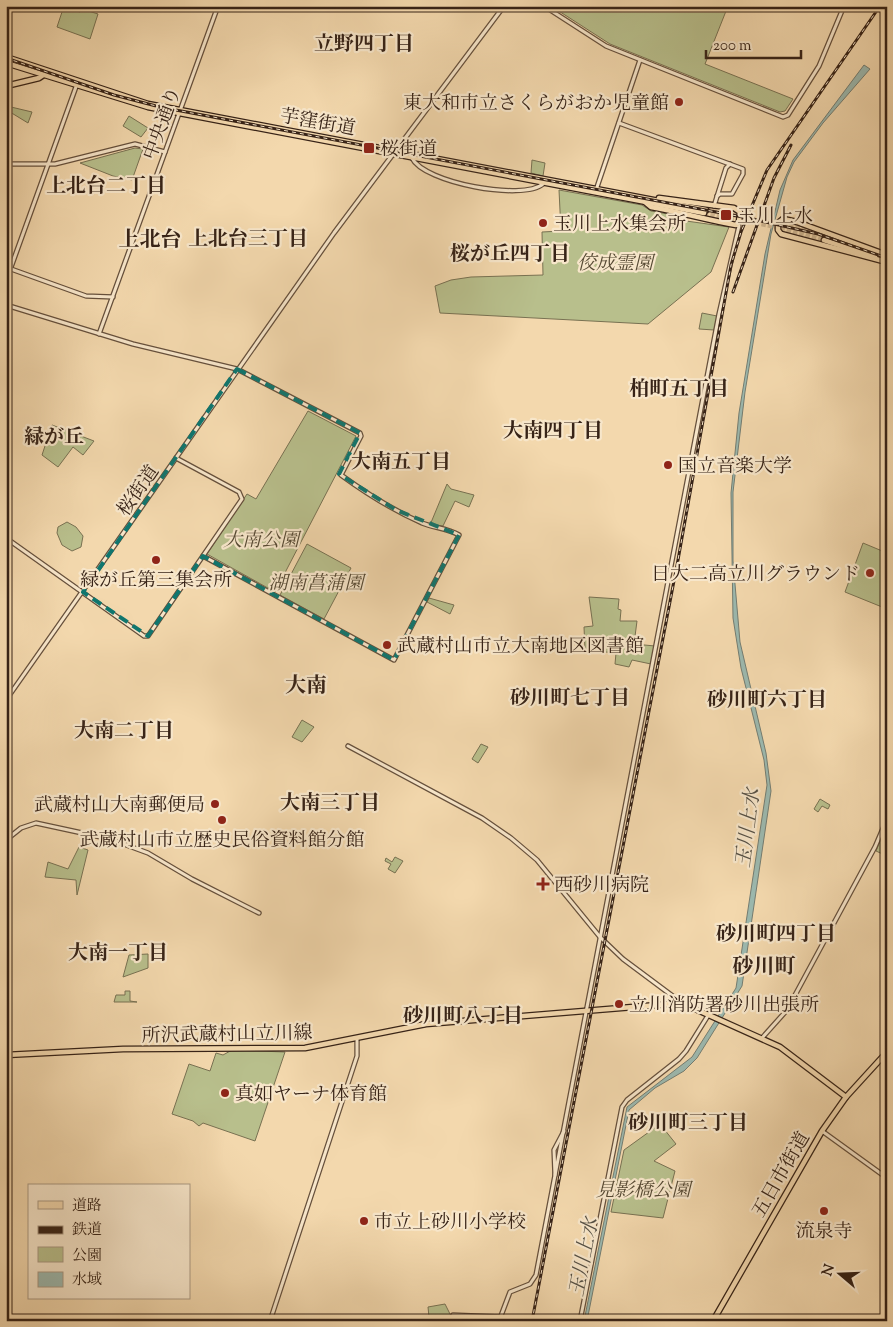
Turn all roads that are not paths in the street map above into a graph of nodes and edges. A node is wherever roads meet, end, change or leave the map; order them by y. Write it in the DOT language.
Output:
graph roads {
  1 [pos="218,6"];
  2 [pos="504,6"];
  3 [pos="544,6"];
  4 [pos="844,6"];
  5 [pos="6,57"];
  6 [pos="640,60"];
  7 [pos="6,63"];
  8 [pos="46,72"];
  9 [pos="78,83"];
  10 [pos="6,86"];
  11 [pos="180,112"];
  12 [pos="619,123"];
  13 [pos="398,150"];
  14 [pos="165,152"];
  15 [pos="392,155"];
  16 [pos="412,158"];
  17 [pos="724,162"];
  18 [pos="6,164"];
  19 [pos="730,164"];
  20 [pos="48,165"];
  21 [pos="726,168"];
  22 [pos="543,184"];
  23 [pos="719,189"];
  24 [pos="595,191"];
  25 [pos="723,194"];
  26 [pos="717,196"];
  27 [pos="638,197"];
  28 [pos="643,201"];
  29 [pos="714,206"];
  30 [pos="736,225"];
  31 [pos="887,255"];
  32 [pos="887,262"];
  33 [pos="10,269"];
  34 [pos="6,281"];
  35 [pos="112,297"];
  36 [pos="6,305"];
  37 [pos="99,334"];
  38 [pos="237,369"];
  39 [pos="176,458"];
  40 [pos="6,538"];
  41 [pos="203,556"];
  42 [pos="83,592"];
  43 [pos="6,700"];
  44 [pos="348,746"];
  45 [pos="887,819"];
  46 [pos="6,840"];
  47 [pos="259,913"];
  48 [pos="600,937"];
  49 [pos="682,1004"];
  50 [pos="586,1011"];
  51 [pos="711,1015"];
  52 [pos="357,1038"];
  53 [pos="762,1038"];
  54 [pos="887,1052"];
  55 [pos="6,1055"];
  56 [pos="846,1097"];
  57 [pos="564,1131"];
  58 [pos="822,1131"];
  59 [pos="555,1176"];
  60 [pos="887,1178"];
  61 [pos="453,1315"];
  62 [pos="500,1319"];
  63 [pos="270,1321"];
  64 [pos="580,1321"];
  65 [pos="713,1321"];
  1 -- 11 [label="street, 中央通り"];
  2 -- 13 [label="street, 桜街道"];
  3 -- 6 [label="street"];
  4 -- 6 [label="street"];
  5 -- 8 [label="main road, 芋窪街道"];
  6 -- 12 [label="street"];
  7 -- 8 [label="main road, 芋窪街道"];
  8 -- 9 [label="main road, 芋窪街道"];
  8 -- 10 [label="main road"];
  9 -- 11 [label="main road, 芋窪街道"];
  9 -- 20 [label="street"];
  11 -- 13 [label="main road, 芋窪街道"];
  11 -- 14 [label="street, 中央通り"];
  11 -- 15 [label="main road, 芋窪街道"];
  12 -- 17 [label="street"];
  12 -- 24 [label="street"];
  13 -- 15 [label="street, 桜街道"];
  13 -- 24 [label="main road, 芋窪街道"];
  14 -- 20 [label="street"];
  14 -- 35 [label="street, 中央通り"];
  15 -- 16 [label="main road, 芋窪街道"];
  15 -- 38 [label="street, 桜街道"];
  16 -- 22 [label="main road, 芋窪街道"];
  16 -- 22 [label="street"];
  17 -- 19 [label="street"];
  17 -- 21 [label="street"];
  18 -- 20 [label="street"];
  19 -- 21 [label="street"];
  19 -- 25 [label="street"];
  20 -- 33 [label="street"];
  21 -- 23 [label="street"];
  22 -- 24 [label="main road, 芋窪街道"];
  23 -- 25 [label="street"];
  23 -- 26 [label="street"];
  24 -- 27 [label="main road, 芋窪街道"];
  24 -- 28 [label="main road, 芋窪街道"];
  25 -- 26 [label="street"];
  26 -- 29 [label="street"];
  27 -- 28 [label="main road, 芋窪街道"];
  27 -- 29 [label="main road"];
  28 -- 30 [label="main road"];
  29 -- 30 [label="main road"];
  30 -- 48 [label="street"];
  31 -- 32 [label="main road"];
  31 -- 32 [label="main road"];
  33 -- 34 [label="street"];
  33 -- 35 [label="street"];
  35 -- 37 [label="street, 中央通り"];
  36 -- 37 [label="street"];
  37 -- 38 [label="street"];
  38 -- 39 [label="street, 桜街道"];
  38 -- 41 [label="street"];
  39 -- 41 [label="street"];
  39 -- 42 [label="street, 桜街道"];
  40 -- 42 [label="street"];
  41 -- 42 [label="street"];
  42 -- 43 [label="street, 桜街道"];
  44 -- 48 [label="street"];
  45 -- 53 [label="street"];
  46 -- 47 [label="street"];
  48 -- 49 [label="street"];
  48 -- 50 [label="street"];
  49 -- 50 [label="main road, 所沢武蔵村山立川線"];
  49 -- 51 [label="main road, 所沢武蔵村山立川線"];
  50 -- 52 [label="main road, 所沢武蔵村山立川線"];
  50 -- 57 [label="street"];
  51 -- 53 [label="main road, 所沢武蔵村山立川線"];
  51 -- 64 [label="street"];
  52 -- 55 [label="main road, 所沢武蔵村山立川線"];
  52 -- 63 [label="street"];
  53 -- 56 [label="main road"];
  54 -- 56 [label="main road, 五日市街道"];
  56 -- 58 [label="main road, 五日市街道"];
  57 -- 59 [label="street"];
  57 -- 59 [label="street"];
  58 -- 60 [label="street"];
  58 -- 65 [label="main road, 五日市街道"];
  59 -- 62 [label="street"];
  61 -- 62 [label="street"];
}
